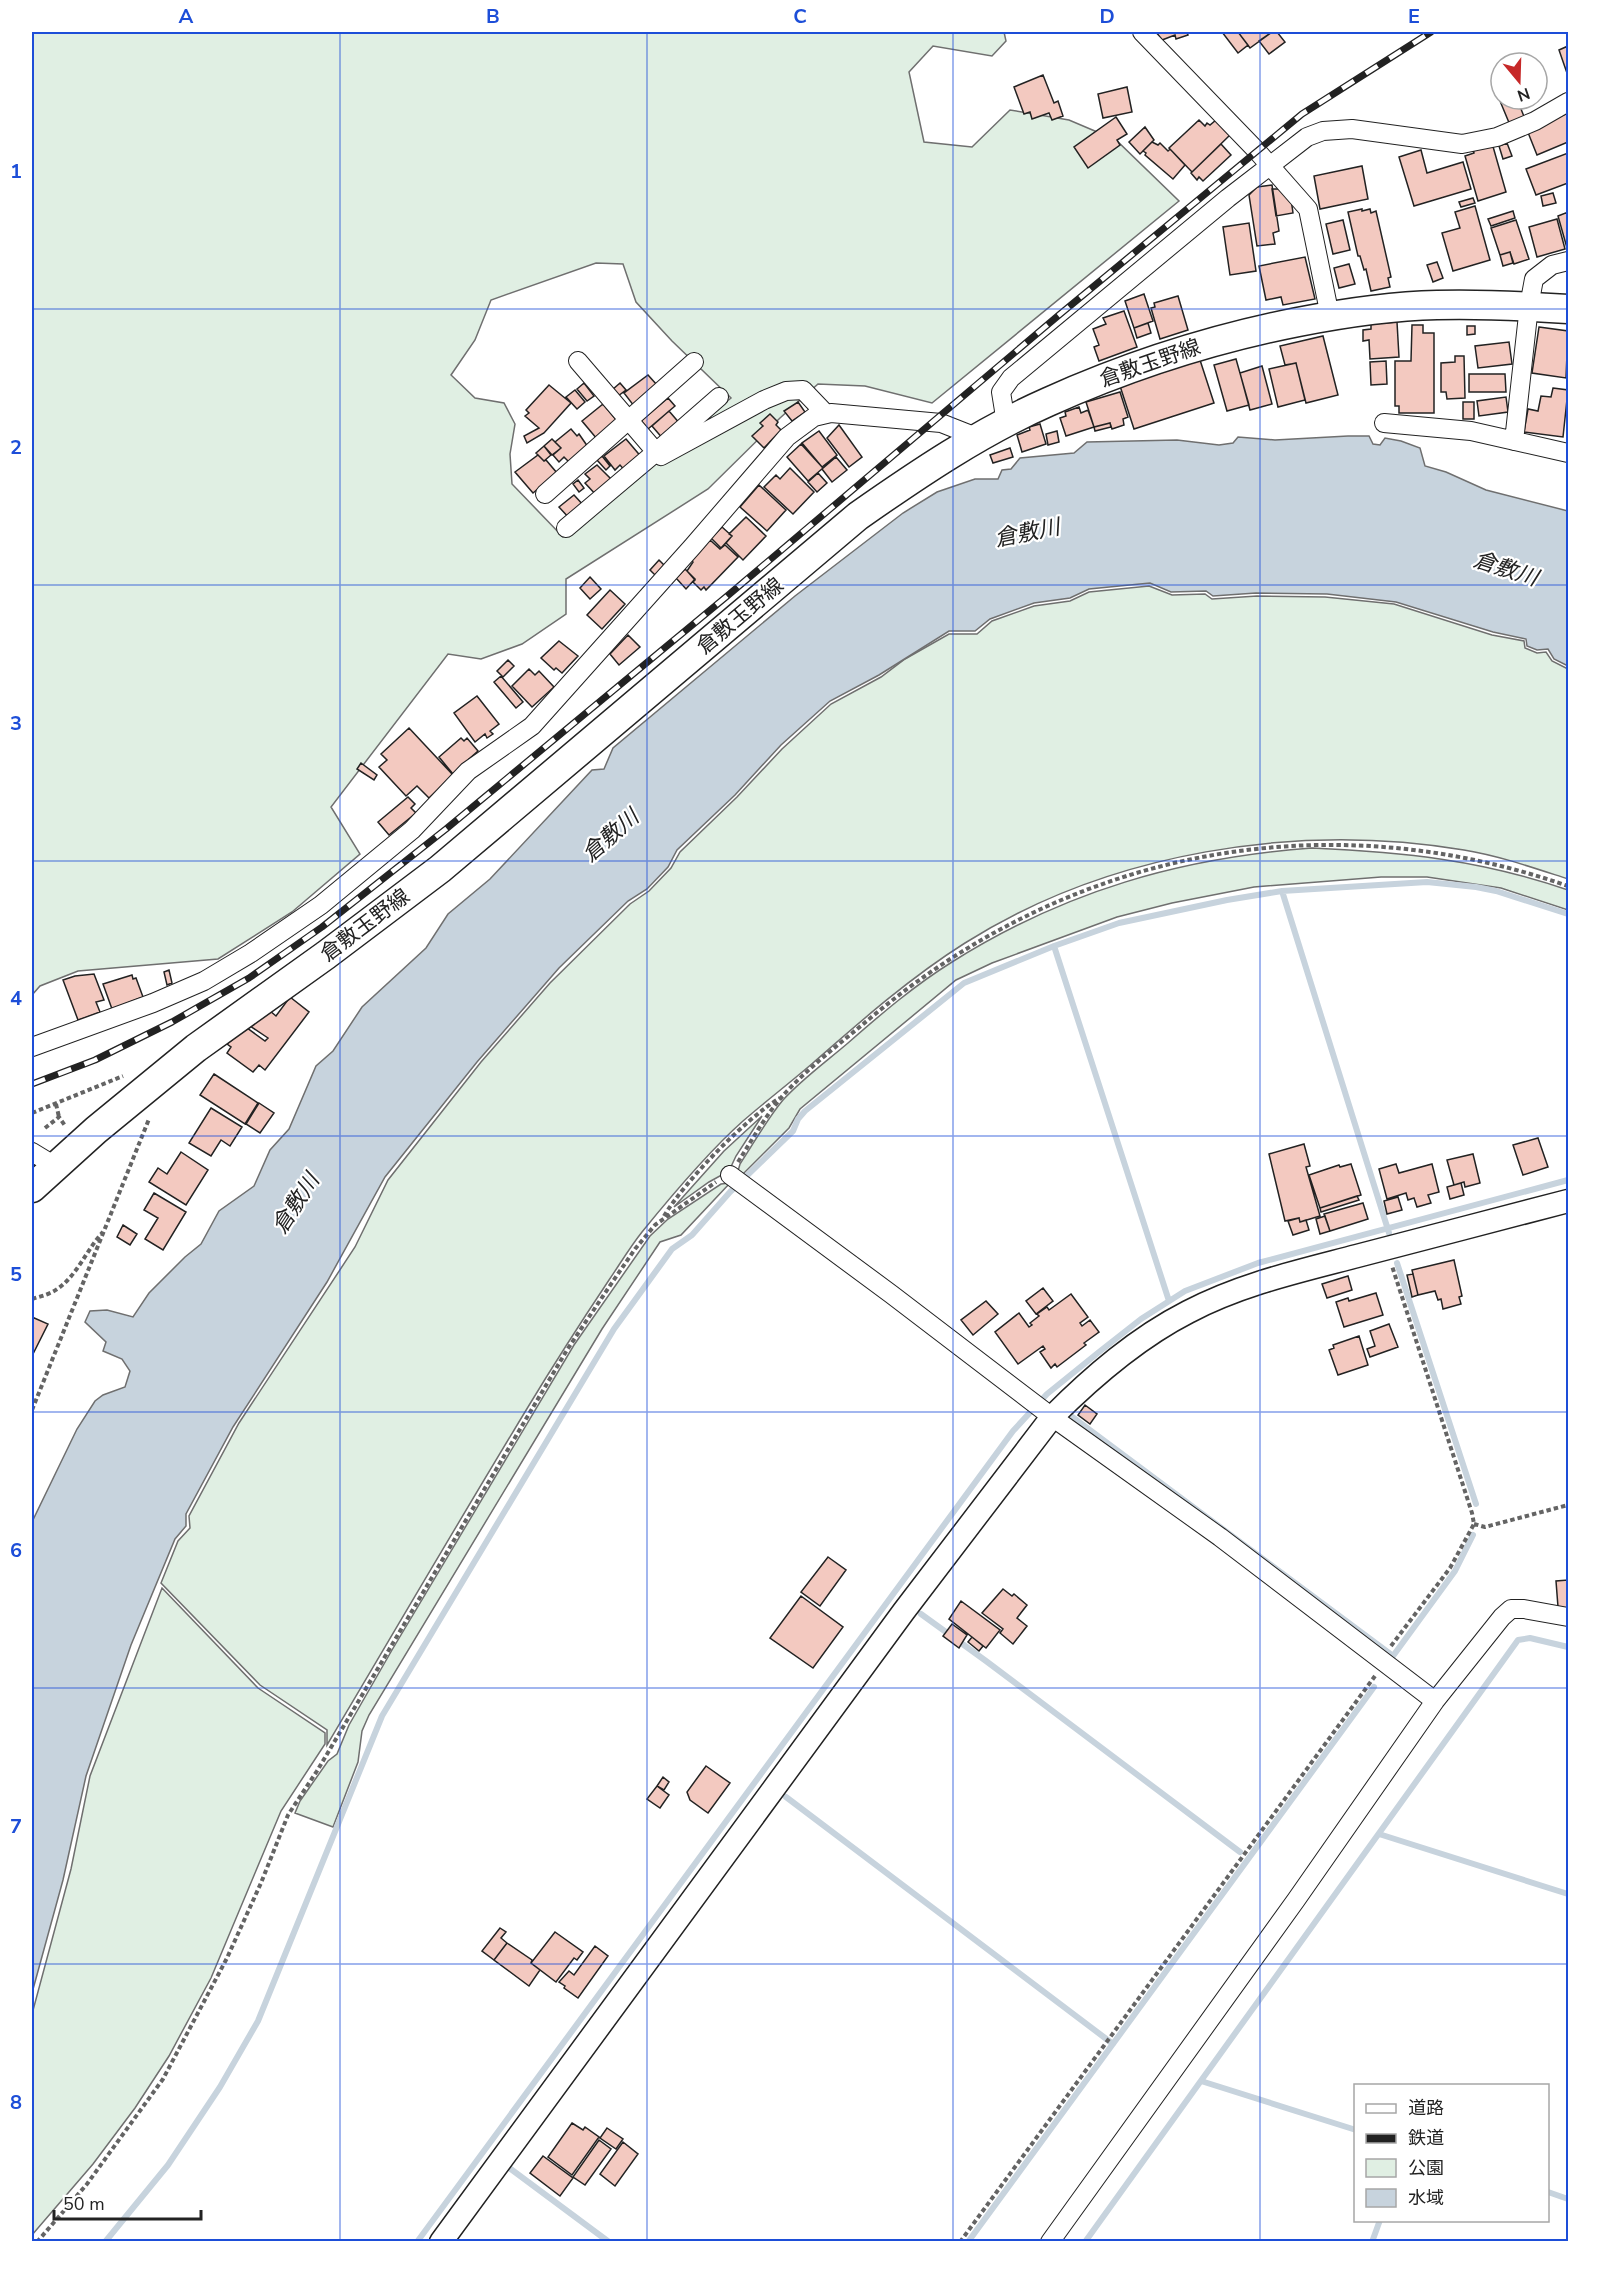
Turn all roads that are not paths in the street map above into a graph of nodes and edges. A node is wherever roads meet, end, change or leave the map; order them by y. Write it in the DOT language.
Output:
graph roads {
  1 [pos="1142,32"];
  2 [pos="1569,102"];
  3 [pos="1270,167"];
  4 [pos="1569,261"];
  5 [pos="1529,306"];
  6 [pos="1569,309"];
  7 [pos="1330,316"];
  8 [pos="578,361"];
  9 [pos="694,362"];
  10 [pos="719,398"];
  11 [pos="826,414"];
  12 [pos="628,420"];
  13 [pos="1006,423"];
  14 [pos="1384,423"];
  15 [pos="979,438"];
  16 [pos="1514,441"];
  17 [pos="656,452"];
  18 [pos="1569,453"];
  19 [pos="544,494"];
  20 [pos="566,528"];
  21 [pos="32,1047"];
  22 [pos="43,1159"];
  23 [pos="736,1180"];
  24 [pos="32,1188"];
  25 [pos="1569,1201"];
  26 [pos="1041,1409"];
  27 [pos="1569,1617"];
  28 [pos="1435,1701"];
  29 [pos="441,2241"];
  30 [pos="1050,2241"];
  1 -- 3 [label="street"];
  2 -- 3 [label="street"];
  3 -- 7 [label="street"];
  3 -- 13 [label="street"];
  4 -- 5 [label="street"];
  5 -- 6 [label="main road, 倉敷玉野線"];
  5 -- 7 [label="main road, 倉敷玉野線"];
  5 -- 16 [label="street"];
  7 -- 13 [label="main road, 倉敷玉野線"];
  8 -- 12 [label="street"];
  9 -- 12 [label="street"];
  10 -- 17 [label="street"];
  11 -- 15 [label="street"];
  11 -- 17 [label="street"];
  11 -- 21 [label="street"];
  12 -- 17 [label="street"];
  12 -- 19 [label="street"];
  13 -- 15 [label="main road, 倉敷玉野線"];
  14 -- 16 [label="street"];
  15 -- 22 [label="main road, 倉敷玉野線"];
  16 -- 18 [label="street"];
  17 -- 20 [label="street"];
  22 -- 24 [label="main road, 倉敷玉野線"];
  23 -- 26 [label="street"];
  25 -- 26 [label="street"];
  26 -- 28 [label="street"];
  26 -- 29 [label="street"];
  27 -- 28 [label="street"];
  28 -- 30 [label="street"];
}
